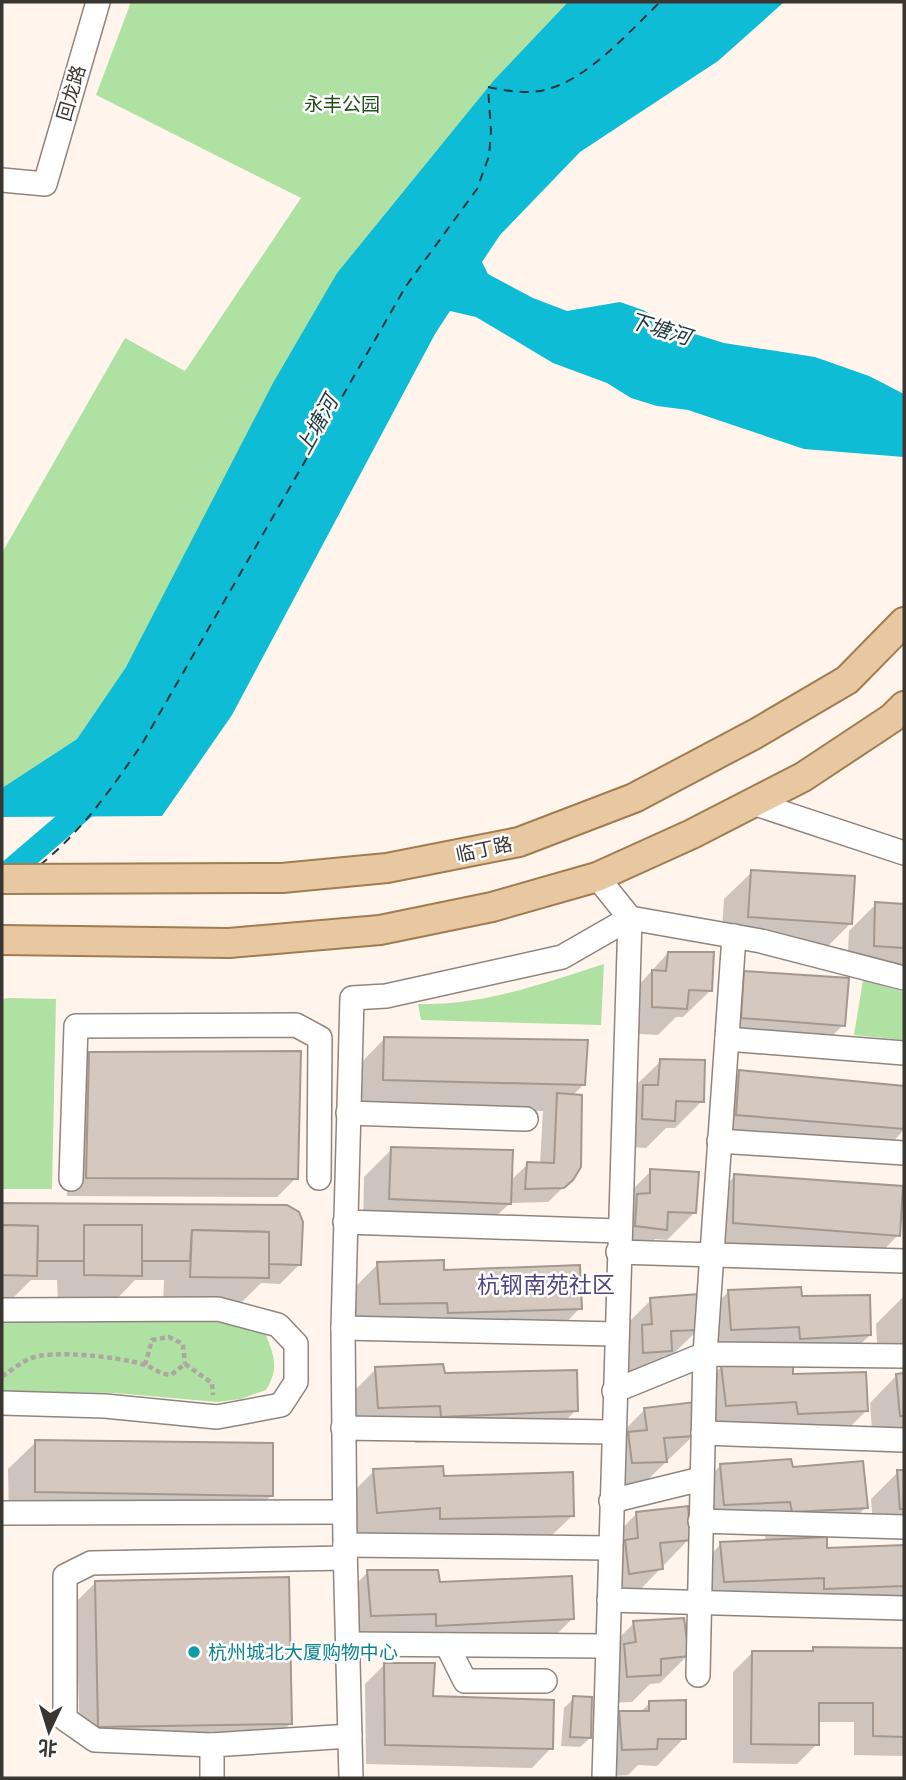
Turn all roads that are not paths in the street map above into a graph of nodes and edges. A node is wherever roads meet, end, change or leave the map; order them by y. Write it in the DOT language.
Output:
graph roads {
  1 [pos="98,2"];
  2 [pos="2,180"];
  3 [pos="904,622"];
  4 [pos="904,706"];
  5 [pos="750,802"];
  6 [pos="904,853"];
  7 [pos="597,877"];
  8 [pos="2,878"];
  9 [pos="630,918"];
  10 [pos="734,936"];
  11 [pos="2,940"];
  12 [pos="904,978"];
  13 [pos="351,1036"];
  14 [pos="320,1038"];
  15 [pos="727,1039"];
  16 [pos="904,1053"];
  17 [pos="348,1113"];
  18 [pos="526,1119"];
  19 [pos="719,1141"];
  20 [pos="904,1153"];
  21 [pos="319,1178"];
  22 [pos="71,1179"];
  23 [pos="345,1222"];
  24 [pos="618,1241"];
  25 [pos="712,1255"];
  26 [pos="904,1261"];
  27 [pos="2,1310"];
  28 [pos="343,1328"];
  29 [pos="616,1334"];
  30 [pos="705,1354"];
  31 [pos="904,1356"];
  32 [pos="614,1391"];
  33 [pos="2,1403"];
  34 [pos="343,1428"];
  35 [pos="613,1432"];
  36 [pos="703,1433"];
  37 [pos="904,1440"];
  38 [pos="701,1479"];
  39 [pos="611,1501"];
  40 [pos="344,1512"];
  41 [pos="2,1513"];
  42 [pos="701,1521"];
  43 [pos="904,1527"];
  44 [pos="610,1548"];
  45 [pos="345,1552"];
  46 [pos="609,1600"];
  47 [pos="698,1603"];
  48 [pos="904,1608"];
  49 [pos="348,1644"];
  50 [pos="447,1645"];
  51 [pos="607,1646"];
  52 [pos="698,1675"];
  53 [pos="545,1681"];
  54 [pos="350,1736"];
  55 [pos="212,1745"];
  56 [pos="212,1778"];
  57 [pos="351,1778"];
  58 [pos="604,1778"];
  1 -- 2 [label="street, 回龙路"];
  3 -- 8 [label="main road, 临丁路"];
  4 -- 5 [label="main road"];
  5 -- 6 [label="street"];
  5 -- 7 [label="main road"];
  7 -- 9 [label="street"];
  7 -- 11 [label="main road"];
  9 -- 10 [label="street"];
  9 -- 13 [label="street"];
  9 -- 24 [label="street"];
  10 -- 12 [label="street"];
  10 -- 15 [label="street"];
  13 -- 14 [label="street"];
  13 -- 17 [label="street"];
  14 -- 21 [label="street"];
  14 -- 22 [label="street"];
  15 -- 16 [label="street"];
  15 -- 19 [label="street"];
  17 -- 18 [label="street"];
  17 -- 23 [label="street"];
  19 -- 20 [label="street"];
  19 -- 25 [label="street"];
  23 -- 24 [label="street"];
  23 -- 28 [label="street"];
  24 -- 25 [label="street"];
  24 -- 29 [label="street"];
  25 -- 26 [label="street"];
  25 -- 30 [label="street"];
  27 -- 33 [label="street"];
  28 -- 29 [label="street"];
  28 -- 34 [label="street"];
  29 -- 32 [label="street"];
  30 -- 31 [label="street"];
  30 -- 32 [label="street"];
  30 -- 36 [label="street"];
  32 -- 35 [label="street"];
  34 -- 35 [label="street"];
  34 -- 40 [label="street"];
  35 -- 39 [label="street"];
  36 -- 37 [label="street"];
  36 -- 38 [label="street"];
  38 -- 39 [label="street"];
  38 -- 42 [label="street"];
  39 -- 44 [label="street"];
  40 -- 41 [label="street"];
  40 -- 45 [label="street"];
  42 -- 43 [label="street"];
  42 -- 47 [label="street"];
  44 -- 45 [label="street"];
  44 -- 46 [label="street"];
  45 -- 49 [label="street"];
  45 -- 55 [label="street"];
  46 -- 47 [label="street"];
  46 -- 51 [label="street"];
  47 -- 48 [label="street"];
  47 -- 52 [label="street"];
  49 -- 50 [label="street"];
  49 -- 54 [label="street"];
  50 -- 51 [label="street"];
  50 -- 53 [label="street"];
  51 -- 58 [label="street"];
  54 -- 55 [label="street"];
  54 -- 57 [label="street"];
  55 -- 56 [label="street"];
}
